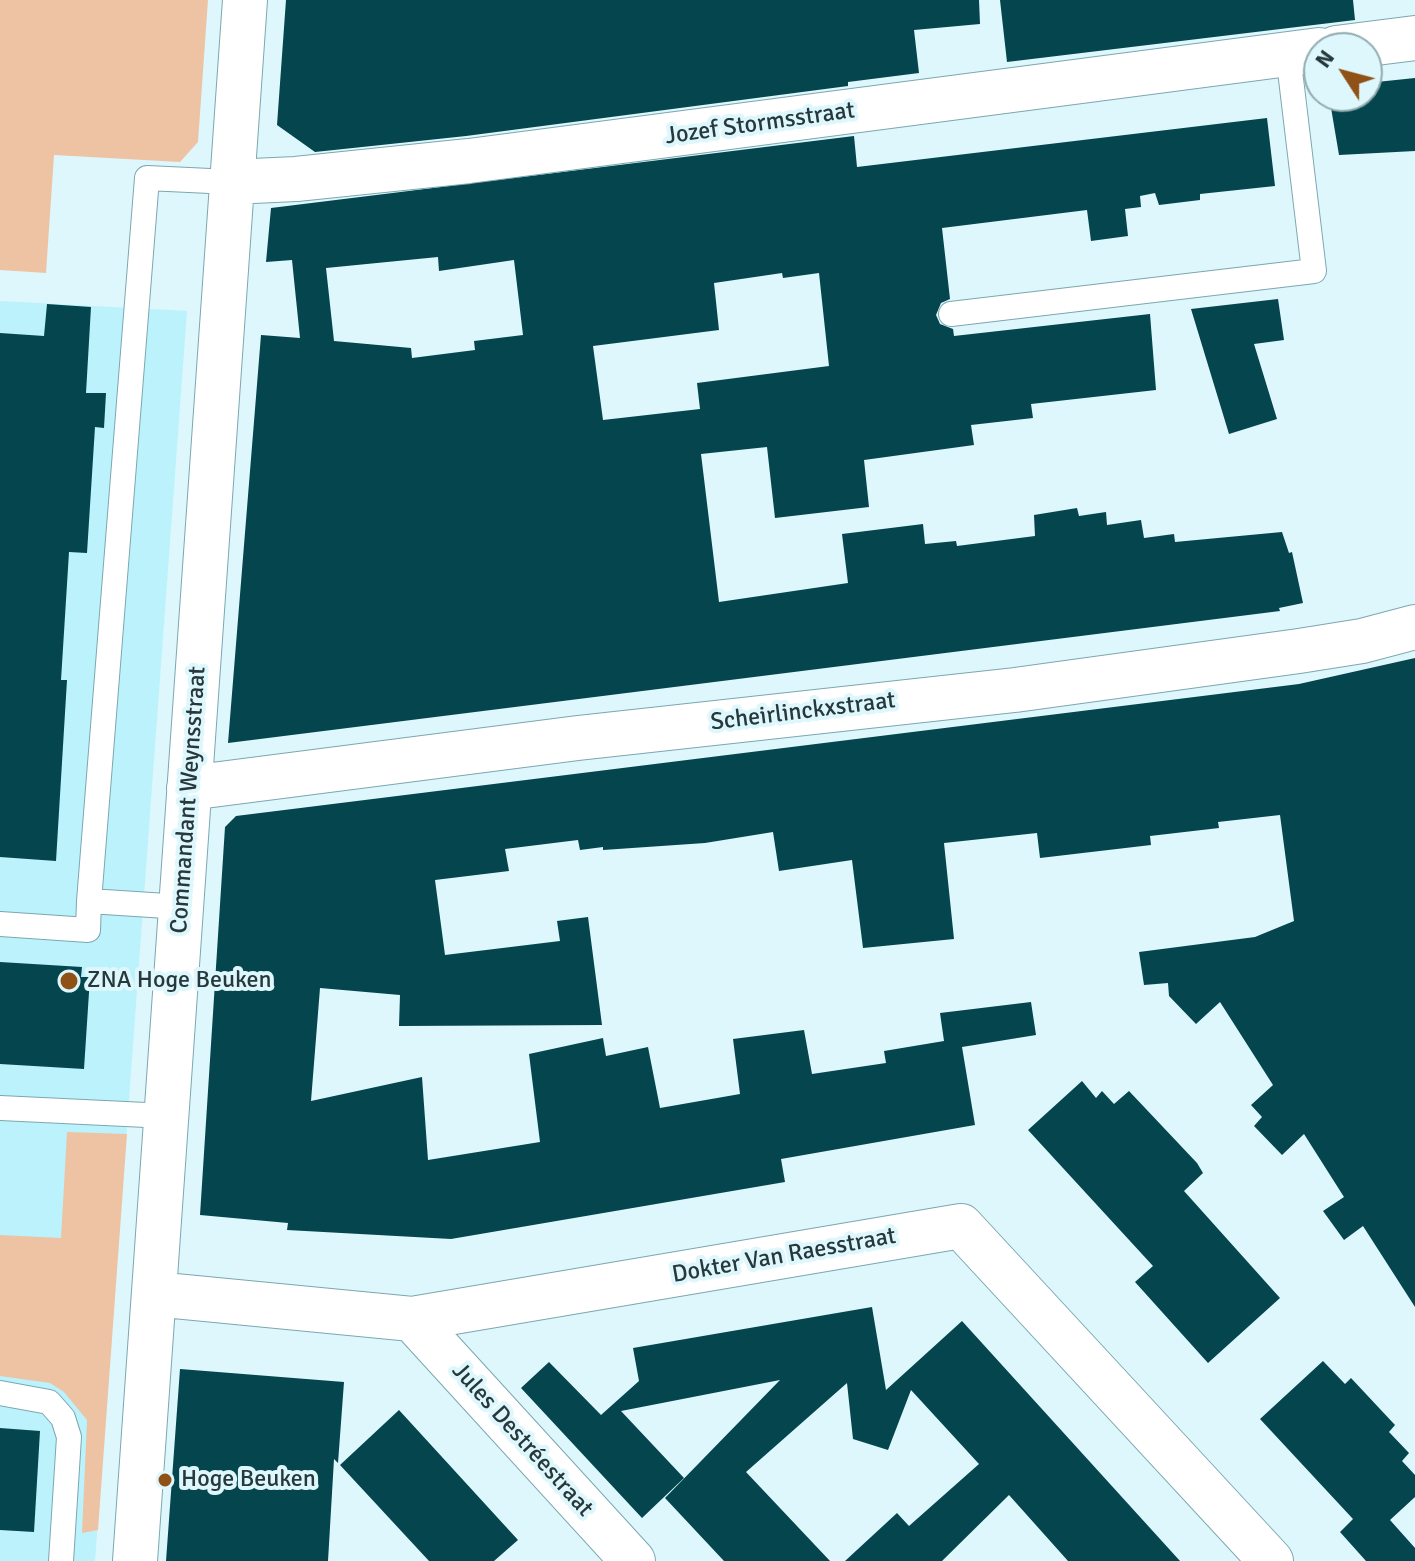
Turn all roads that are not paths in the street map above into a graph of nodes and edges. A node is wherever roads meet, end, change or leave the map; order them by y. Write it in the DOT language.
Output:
graph roads {
  1 [pos="245,0"];
  2 [pos="1415,38"];
  3 [pos="1383,42"];
  4 [pos="1303,52"];
  5 [pos="1306,112"];
  6 [pos="231,182"];
  7 [pos="951,314"];
  8 [pos="1415,627"];
  9 [pos="189,788"];
  10 [pos="89,901"];
  11 [pos="182,907"];
  12 [pos="0,924"];
  13 [pos="0,1108"];
  14 [pos="167,1116"];
  15 [pos="154,1294"];
  16 [pos="412,1319"];
  17 [pos="0,1393"];
  18 [pos="61,1561"];
  19 [pos="135,1561"];
  20 [pos="633,1561"];
  21 [pos="1271,1561"];
  1 -- 6 [label="street, Commandant Weynsstraat"];
  2 -- 3 [label="street"];
  4 -- 6 [label="street, Jozef Stormsstraat"];
  5 -- 7 [label="lane, Jozef Stormsstraat"];
  6 -- 9 [label="street, Commandant Weynsstraat"];
  6 -- 10 [label="lane"];
  8 -- 9 [label="street, Scheirlinckxstraat"];
  9 -- 11 [label="street, Commandant Weynsstraat"];
  10 -- 11 [label="lane"];
  10 -- 12 [label="lane"];
  11 -- 14 [label="street, Commandant Weynsstraat"];
  13 -- 14 [label="lane"];
  14 -- 15 [label="street, Commandant Weynsstraat"];
  15 -- 16 [label="street, Dokter Van Raesstraat"];
  15 -- 19 [label="street, Commandant Weynsstraat"];
  16 -- 20 [label="street, Jules Destréestraat"];
  16 -- 21 [label="street, Dokter Van Raesstraat"];
  17 -- 18 [label="lane"];
}
